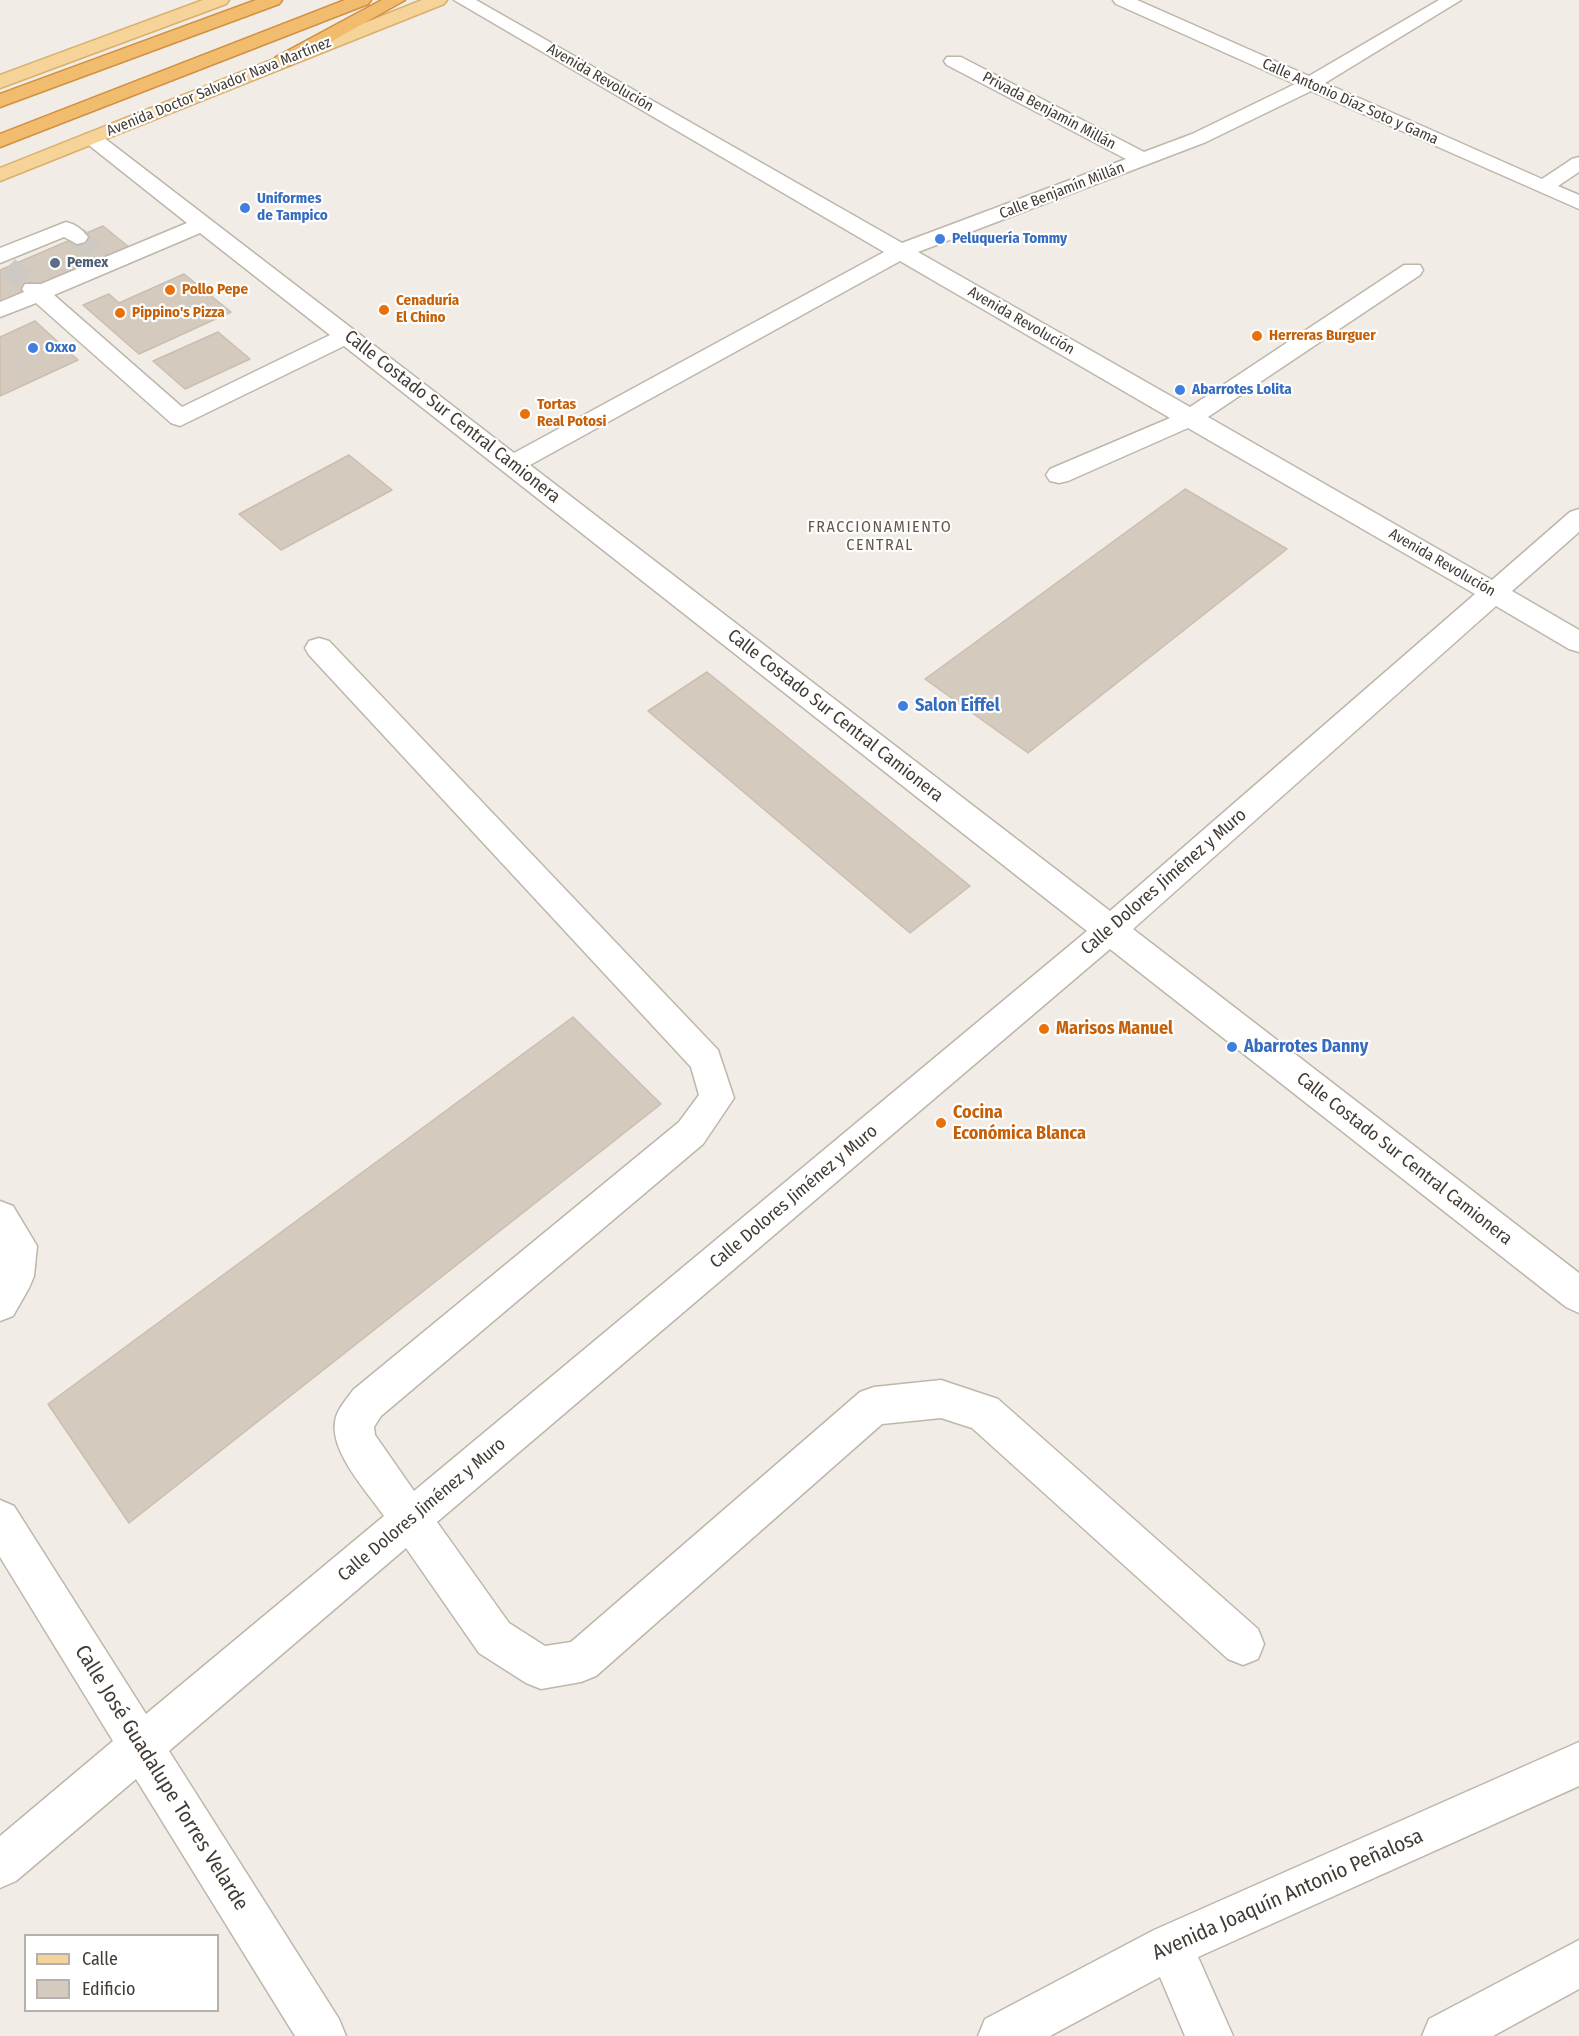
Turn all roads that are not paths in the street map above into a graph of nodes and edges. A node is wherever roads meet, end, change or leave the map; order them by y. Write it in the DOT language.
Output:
graph roads {
  1 [pos="220,0"];
  2 [pos="273,0"];
  3 [pos="362,0"];
  4 [pos="396,0"];
  5 [pos="438,0"];
  6 [pos="463,0"];
  7 [pos="1122,0"];
  8 [pos="1452,0"];
  9 [pos="283,61"];
  10 [pos="954,61"];
  11 [pos="2,79"];
  12 [pos="1310,84"];
  13 [pos="0,101"];
  14 [pos="92,138"];
  15 [pos="0,141"];
  16 [pos="1144,160"];
  17 [pos="1579,163"];
  18 [pos="0,175"];
  19 [pos="1543,187"];
  20 [pos="1579,203"];
  21 [pos="203,224"];
  22 [pos="77,237"];
  23 [pos="901,251"];
  24 [pos="3,260"];
  25 [pos="1412,270"];
  26 [pos="35,291"];
  27 [pos="0,310"];
  28 [pos="348,336"];
  29 [pos="1190,418"];
  30 [pos="512,465"];
  31 [pos="1059,475"];
  32 [pos="1579,518"];
  33 [pos="1493,592"];
  34 [pos="1579,642"];
  35 [pos="319,648"];
  36 [pos="1110,930"];
  37 [pos="0,1218"];
  38 [pos="1579,1295"];
  39 [pos="0,1303"];
  40 [pos="412,1519"];
  41 [pos="0,1520"];
  42 [pos="1243,1644"];
  43 [pos="140,1748"];
  44 [pos="1579,1764"];
  45 [pos="0,1865"];
  46 [pos="1170,1946"];
  47 [pos="1579,1963"];
  48 [pos="1458,2033"];
  49 [pos="322,2036"];
  50 [pos="1002,2036"];
  51 [pos="1209,2036"];
  1 -- 11 [label="main road"];
  2 -- 13 [label="highway"];
  3 -- 15 [label="highway, Avenida Doctor Salvador Nava Martínez"];
  4 -- 9 [label="highway"];
  5 -- 9 [label="main road, Avenida Doctor Salvador Nava Martínez"];
  6 -- 23 [label="street, Avenida Revolución"];
  7 -- 12 [label="street, Calle Antonio Díaz Soto y Gama"];
  8 -- 12 [label="street, Calle Benjamín Millán"];
  9 -- 14 [label="main road, Avenida Doctor Salvador Nava Martínez"];
  10 -- 16 [label="street, Privada Benjamín Millán"];
  12 -- 16 [label="street, Calle Benjamín Millán"];
  12 -- 19 [label="street, Calle Antonio Díaz Soto y Gama"];
  14 -- 18 [label="main road, Avenida Doctor Salvador Nava Martínez"];
  14 -- 21 [label="street, Calle Costado Sur Central Camionera"];
  16 -- 23 [label="street, Calle Benjamín Millán"];
  17 -- 19 [label="street"];
  19 -- 20 [label="street, Calle Antonio Díaz Soto y Gama"];
  21 -- 26 [label="street"];
  21 -- 28 [label="street, Calle Costado Sur Central Camionera"];
  22 -- 24 [label="street"];
  23 -- 29 [label="street, Avenida Revolución"];
  23 -- 30 [label="street, Calle Benjamín Millán"];
  25 -- 29 [label="street"];
  26 -- 27 [label="street"];
  26 -- 28 [label="street"];
  28 -- 30 [label="street, Calle Costado Sur Central Camionera"];
  29 -- 31 [label="street"];
  29 -- 33 [label="street, Avenida Revolución"];
  30 -- 36 [label="street, Calle Costado Sur Central Camionera"];
  32 -- 33 [label="street, Calle Dolores Jiménez y Muro"];
  33 -- 34 [label="street, Avenida Revolución"];
  33 -- 36 [label="street, Calle Dolores Jiménez y Muro"];
  35 -- 40 [label="street"];
  36 -- 38 [label="street, Calle Costado Sur Central Camionera"];
  36 -- 40 [label="street, Calle Dolores Jiménez y Muro"];
  37 -- 39 [label="street"];
  40 -- 42 [label="street"];
  40 -- 43 [label="street, Calle Dolores Jiménez y Muro"];
  41 -- 43 [label="street, Calle José Guadalupe Torres Velarde"];
  43 -- 45 [label="street, Calle Dolores Jiménez y Muro"];
  43 -- 49 [label="street, Calle José Guadalupe Torres Velarde"];
  44 -- 46 [label="street, Avenida Joaquín Antonio Peñalosa"];
  46 -- 50 [label="street, Avenida Joaquín Antonio Peñalosa"];
  46 -- 51 [label="street"];
  47 -- 48 [label="street"];
}
